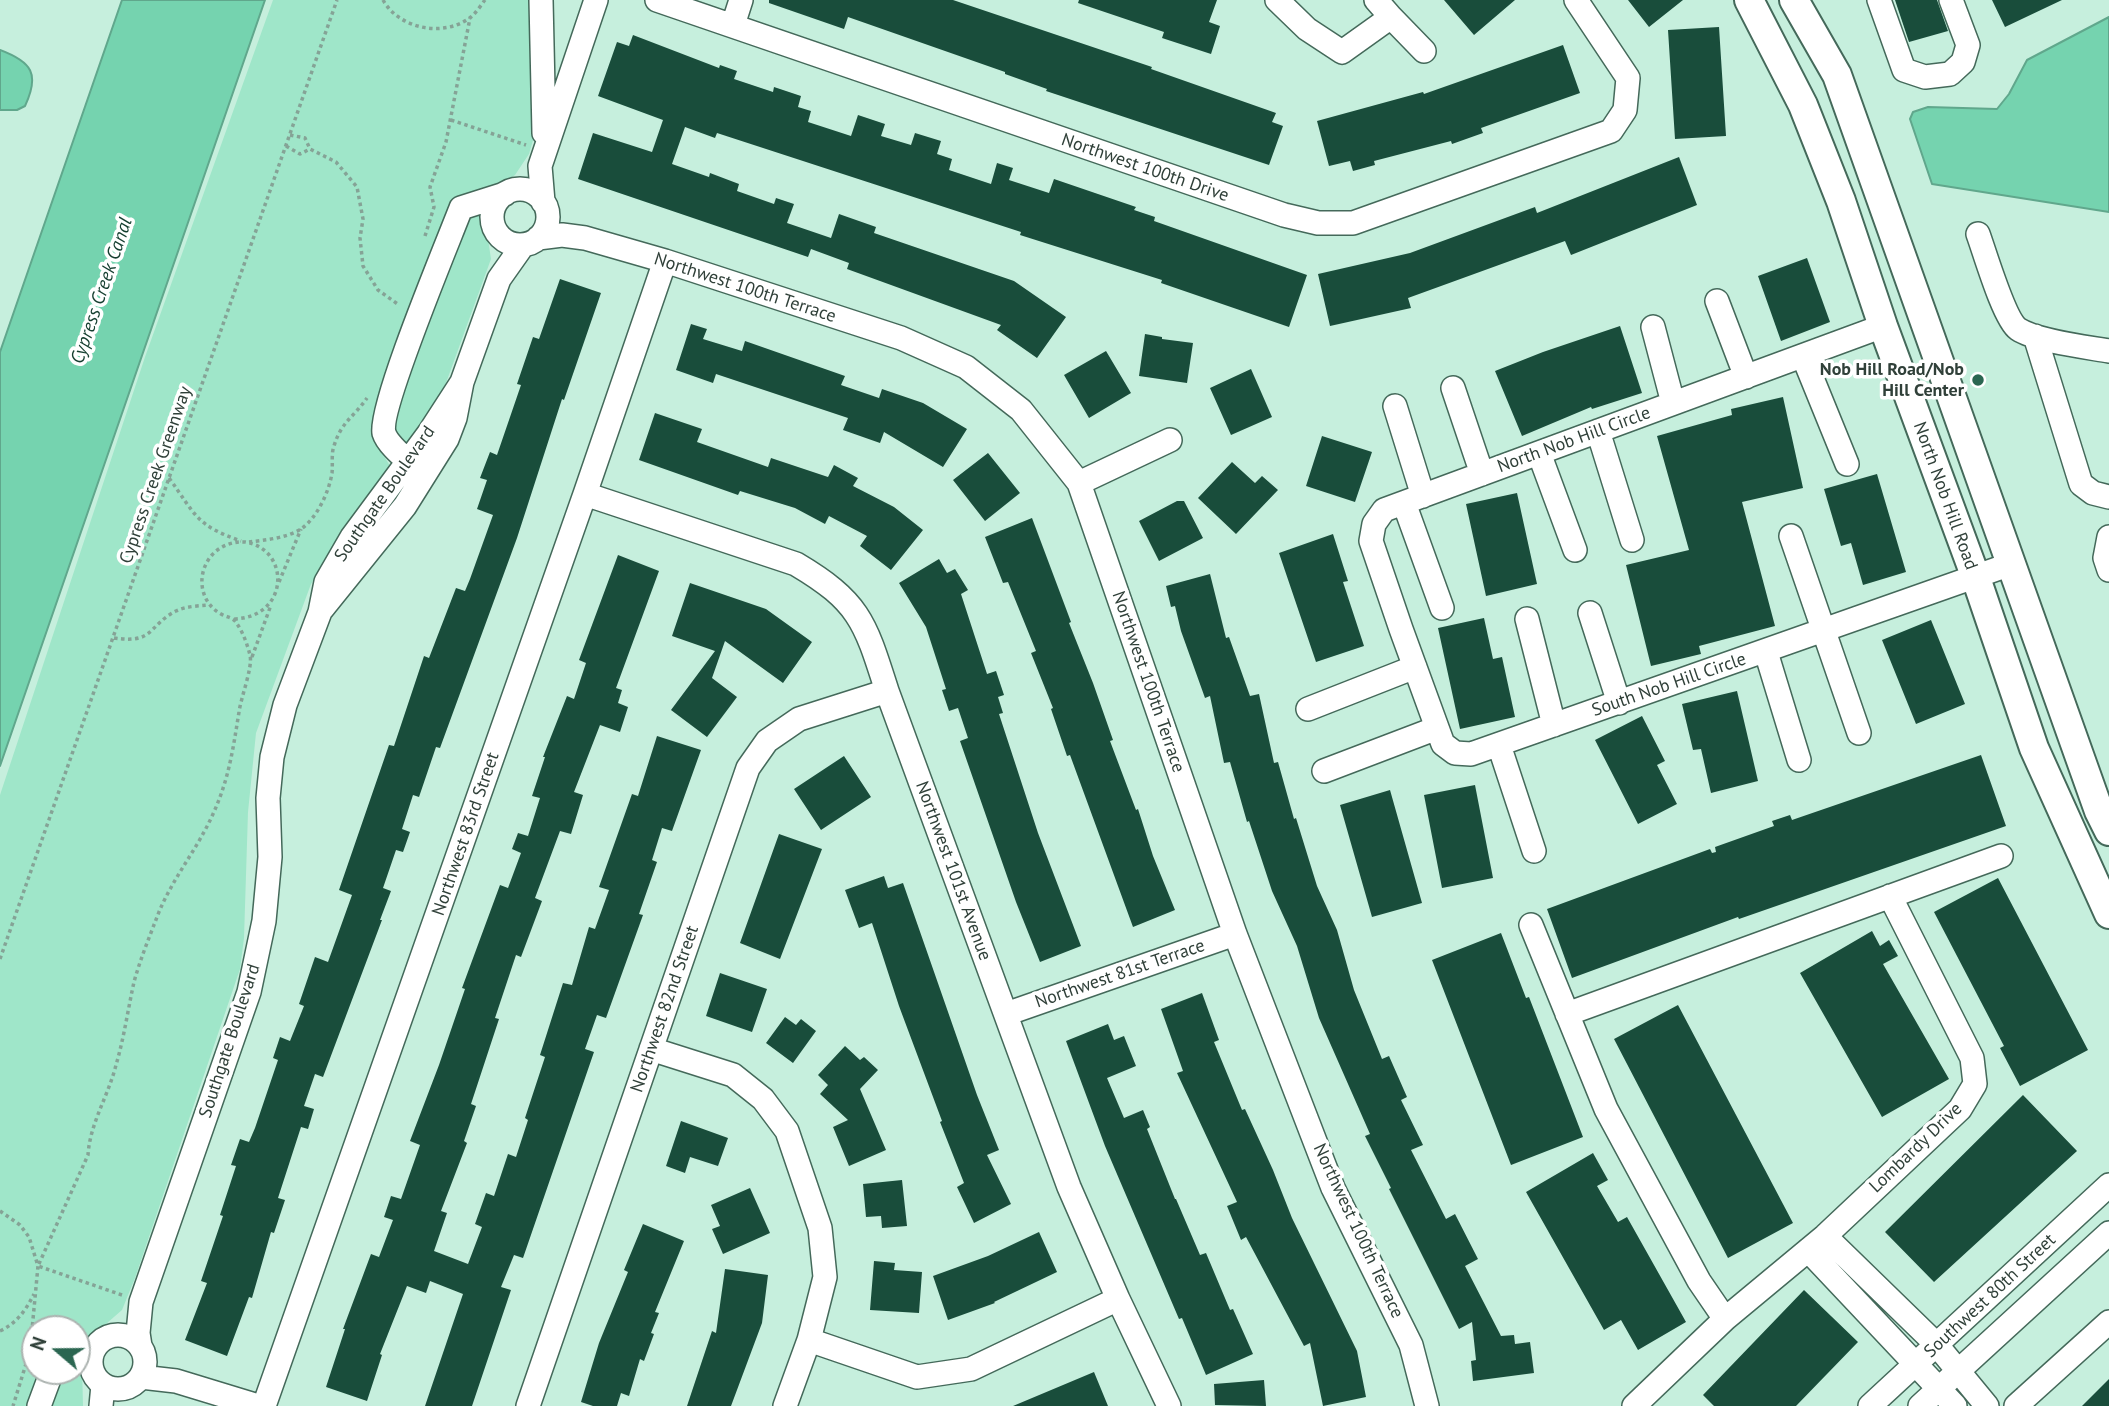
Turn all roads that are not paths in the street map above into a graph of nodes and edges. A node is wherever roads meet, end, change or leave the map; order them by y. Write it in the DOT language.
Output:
graph roads {
  1 [pos="541,0"];
  2 [pos="596,0"];
  3 [pos="657,0"];
  4 [pos="741,0"];
  5 [pos="1277,0"];
  6 [pos="1376,0"];
  7 [pos="1576,0"];
  8 [pos="1749,0"];
  9 [pos="1794,0"];
  10 [pos="1879,0"];
  11 [pos="1951,0"];
  12 [pos="1391,17"];
  13 [pos="733,25"];
  14 [pos="1424,51"];
  15 [pos="539,154"];
  16 [pos="513,191"];
  17 [pos="474,203"];
  18 [pos="495,226"];
  19 [pos="538,226"];
  20 [pos="1978,234"];
  21 [pos="665,261"];
  22 [pos="499,279"];
  23 [pos="1717,301"];
  24 [pos="1883,326"];
  25 [pos="1653,327"];
  26 [pos="2035,336"];
  27 [pos="2109,351"];
  28 [pos="1803,356"];
  29 [pos="1746,377"];
  30 [pos="461,382"];
  31 [pos="1453,388"];
  32 [pos="1673,403"];
  33 [pos="1395,406"];
  34 [pos="1598,431"];
  35 [pos="1170,440"];
  36 [pos="1539,453"];
  37 [pos="409,462"];
  38 [pos="1847,464"];
  39 [pos="1482,474"];
  40 [pos="1079,482"];
  41 [pos="585,494"];
  42 [pos="2109,498"];
  43 [pos="1413,499"];
  44 [pos="1791,536"];
  45 [pos="2109,537"];
  46 [pos="1632,540"];
  47 [pos="1575,550"];
  48 [pos="2011,565"];
  49 [pos="2109,570"];
  50 [pos="1976,578"];
  51 [pos="1442,608"];
  52 [pos="320,612"];
  53 [pos="1590,614"];
  54 [pos="1527,619"];
  55 [pos="1401,629"];
  56 [pos="1824,631"];
  57 [pos="1766,652"];
  58 [pos="1415,667"];
  59 [pos="887,691"];
  60 [pos="1619,703"];
  61 [pos="1308,709"];
  62 [pos="1555,725"];
  63 [pos="1437,728"];
  64 [pos="1859,733"];
  65 [pos="1499,744"];
  66 [pos="1799,761"];
  67 [pos="1324,771"];
  68 [pos="2109,831"];
  69 [pos="1534,851"];
  70 [pos="2001,856"];
  71 [pos="1890,896"];
  72 [pos="2109,914"];
  73 [pos="1531,925"];
  74 [pos="1235,934"];
  75 [pos="1006,1014"];
  76 [pos="1567,1014"];
  77 [pos="651,1049"];
  78 [pos="2109,1185"];
  79 [pos="2109,1233"];
  80 [pos="1816,1243"];
  81 [pos="1870,1280"];
  82 [pos="1852,1296"];
  83 [pos="134,1299"];
  84 [pos="1118,1299"];
  85 [pos="1726,1319"];
  86 [pos="2109,1322"];
  87 [pos="809,1340"];
  88 [pos="1936,1344"];
  89 [pos="94,1345"];
  90 [pos="1916,1364"];
  91 [pos="139,1367"];
  92 [pos="1957,1372"];
  93 [pos="47,1385"];
  94 [pos="1939,1389"];
  95 [pos="105,1399"];
  96 [pos="40,1406"];
  97 [pos="258,1406"];
  98 [pos="264,1406"];
  99 [pos="528,1406"];
  100 [pos="785,1406"];
  101 [pos="1169,1406"];
  102 [pos="1427,1406"];
  103 [pos="1634,1406"];
  104 [pos="1870,1406"];
  105 [pos="1920,1406"];
  106 [pos="1955,1406"];
  107 [pos="1987,1406"];
  108 [pos="2016,1406"];
  1 -- 15 [label="street"];
  2 -- 15 [label="street"];
  3 -- 13 [label="street, Northwest 100th Drive"];
  4 -- 13 [label="street"];
  5 -- 12 [label="street"];
  6 -- 12 [label="street"];
  7 -- 13 [label="street, Northwest 100th Drive"];
  8 -- 24 [label="main road, North Nob Hill Road"];
  9 -- 48 [label="main road"];
  10 -- 11 [label="street"];
  12 -- 14 [label="street"];
  15 -- 16 [label="street"];
  15 -- 19 [label="street"];
  16 -- 17 [label="street"];
  16 -- 18 [label="street"];
  16 -- 19 [label="street"];
  17 -- 18 [label="street"];
  17 -- 37 [label="street"];
  18 -- 19 [label="street"];
  18 -- 22 [label="street, Southgate Boulevard"];
  19 -- 21 [label="street, Northwest 100th Terrace"];
  19 -- 22 [label="street, Southgate Boulevard"];
  20 -- 26 [label="street"];
  21 -- 40 [label="street, Northwest 100th Terrace"];
  21 -- 41 [label="street, Northwest 83rd Street"];
  22 -- 30 [label="street, Southgate Boulevard"];
  23 -- 29 [label="street"];
  24 -- 28 [label="street, North Nob Hill Circle"];
  24 -- 50 [label="main road, North Nob Hill Road"];
  25 -- 32 [label="street"];
  26 -- 27 [label="street"];
  26 -- 42 [label="street"];
  28 -- 29 [label="street, North Nob Hill Circle"];
  28 -- 38 [label="street"];
  29 -- 32 [label="street, North Nob Hill Circle"];
  30 -- 37 [label="street, Southgate Boulevard"];
  30 -- 52 [label="street, Southgate Boulevard"];
  31 -- 39 [label="street"];
  32 -- 34 [label="street, North Nob Hill Circle"];
  33 -- 43 [label="street"];
  34 -- 36 [label="street, North Nob Hill Circle"];
  34 -- 46 [label="street"];
  35 -- 40 [label="street"];
  36 -- 39 [label="street, North Nob Hill Circle"];
  36 -- 47 [label="street"];
  37 -- 52 [label="street, Southgate Boulevard"];
  39 -- 43 [label="street, North Nob Hill Circle"];
  40 -- 74 [label="street, Northwest 100th Terrace"];
  41 -- 59 [label="street, Northwest 101st Avenue"];
  41 -- 98 [label="street, Northwest 83rd Street"];
  43 -- 51 [label="street"];
  43 -- 55 [label="street, North Nob Hill Circle"];
  44 -- 56 [label="street"];
  45 -- 49 [label="street"];
  48 -- 50 [label="street, South Nob Hill Circle"];
  48 -- 68 [label="main road"];
  50 -- 56 [label="street, South Nob Hill Circle"];
  50 -- 72 [label="main road, North Nob Hill Road"];
  52 -- 83 [label="street, Southgate Boulevard"];
  53 -- 60 [label="street"];
  54 -- 62 [label="street"];
  55 -- 58 [label="street, South Nob Hill Circle"];
  56 -- 57 [label="street, South Nob Hill Circle"];
  56 -- 64 [label="street"];
  57 -- 60 [label="street, South Nob Hill Circle"];
  57 -- 66 [label="street"];
  58 -- 61 [label="street"];
  58 -- 63 [label="street, South Nob Hill Circle"];
  59 -- 75 [label="street, Northwest 101st Avenue"];
  59 -- 77 [label="street, Northwest 82nd Street"];
  60 -- 62 [label="street, South Nob Hill Circle"];
  62 -- 65 [label="street, South Nob Hill Circle"];
  63 -- 65 [label="street, South Nob Hill Circle"];
  63 -- 67 [label="street"];
  65 -- 69 [label="street"];
  70 -- 71 [label="street"];
  71 -- 76 [label="street"];
  71 -- 80 [label="street, Lombardy Drive"];
  73 -- 76 [label="street"];
  74 -- 75 [label="street, Northwest 81st Terrace"];
  74 -- 102 [label="street, Northwest 100th Terrace"];
  75 -- 84 [label="street, Northwest 101st Avenue"];
  76 -- 85 [label="street"];
  77 -- 87 [label="street"];
  77 -- 99 [label="street, Northwest 82nd Street"];
  78 -- 88 [label="street, Southwest 80th Street"];
  79 -- 92 [label="street, Southwest 80th Street"];
  80 -- 81 [label="street"];
  80 -- 82 [label="street"];
  80 -- 85 [label="street, Lombardy Drive"];
  81 -- 82 [label="street"];
  81 -- 88 [label="street"];
  82 -- 90 [label="street"];
  83 -- 89 [label="street, Southgate Boulevard"];
  83 -- 91 [label="street, Southgate Boulevard"];
  84 -- 87 [label="street"];
  84 -- 101 [label="street, Northwest 101st Avenue"];
  85 -- 103 [label="street, Lombardy Drive"];
  86 -- 108 [label="street"];
  87 -- 100 [label="street"];
  88 -- 90 [label="street, Southwest 80th Street"];
  88 -- 92 [label="street"];
  89 -- 91 [label="street"];
  89 -- 95 [label="street"];
  90 -- 94 [label="street"];
  90 -- 104 [label="street, Southwest 80th Street"];
  91 -- 95 [label="street"];
  91 -- 97 [label="street"];
  92 -- 94 [label="street, Southwest 80th Street"];
  92 -- 107 [label="street"];
  93 -- 96 [label="street"];
  94 -- 105 [label="street, Southwest 80th Street"];
  94 -- 106 [label="street"];
}
